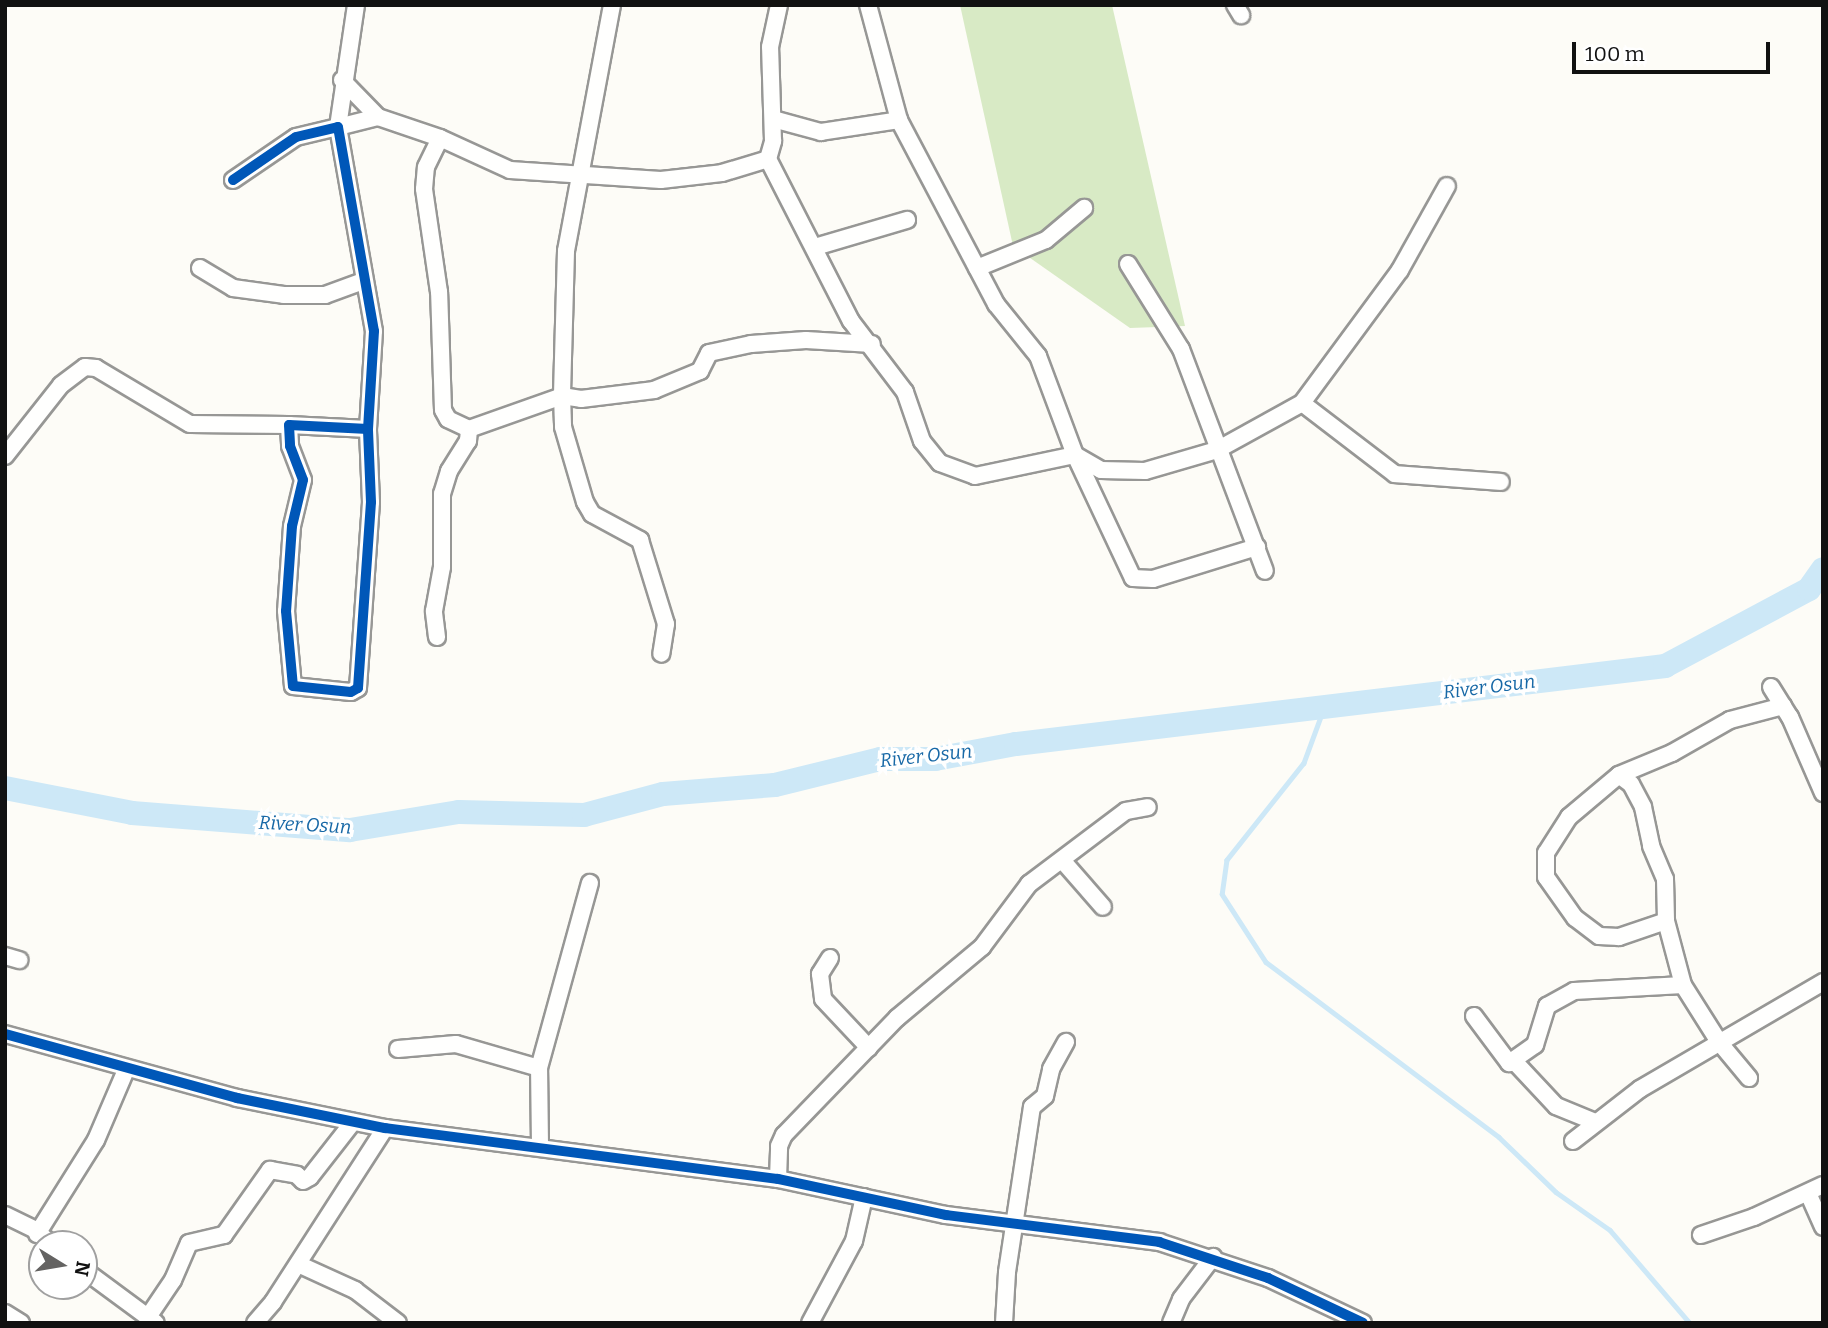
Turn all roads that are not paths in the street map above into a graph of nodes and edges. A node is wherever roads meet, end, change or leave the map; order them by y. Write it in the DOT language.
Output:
graph roads {
  1 [pos="356,5"];
  2 [pos="612,5"];
  3 [pos="779,5"];
  4 [pos="868,5"];
  5 [pos="342,80"];
  6 [pos="378,117"];
  7 [pos="773,119"];
  8 [pos="899,120"];
  9 [pos="338,127"];
  10 [pos="440,138"];
  11 [pos="768,159"];
  12 [pos="583,178"];
  13 [pos="233,180"];
  14 [pos="1447,186"];
  15 [pos="1084,208"];
  16 [pos="907,220"];
  17 [pos="814,247"];
  18 [pos="1128,264"];
  19 [pos="200,268"];
  20 [pos="977,268"];
  21 [pos="363,281"];
  22 [pos="872,344"];
  23 [pos="562,396"];
  24 [pos="1302,403"];
  25 [pos="289,425"];
  26 [pos="368,429"];
  27 [pos="469,429"];
  28 [pos="1216,450"];
  29 [pos="1075,455"];
  30 [pos="5,456"];
  31 [pos="1501,482"];
  32 [pos="1257,547"];
  33 [pos="1265,570"];
  34 [pos="437,637"];
  35 [pos="661,654"];
  36 [pos="1771,687"];
  37 [pos="1783,706"];
  38 [pos="1619,775"];
  39 [pos="1823,793"];
  40 [pos="1148,807"];
  41 [pos="1062,860"];
  42 [pos="590,883"];
  43 [pos="1102,907"];
  44 [pos="1666,921"];
  45 [pos="830,958"];
  46 [pos="1823,982"];
  47 [pos="1683,985"];
  48 [pos="1474,1016"];
  49 [pos="5,1034"];
  50 [pos="1066,1042"];
  51 [pos="1718,1042"];
  52 [pos="869,1048"];
  53 [pos="398,1049"];
  54 [pos="1513,1059"];
  55 [pos="539,1068"];
  56 [pos="126,1070"];
  57 [pos="1749,1077"];
  58 [pos="353,1122"];
  59 [pos="1595,1122"];
  60 [pos="385,1128"];
  61 [pos="1573,1141"];
  62 [pos="540,1146"];
  63 [pos="778,1179"];
  64 [pos="1823,1185"];
  65 [pos="1808,1193"];
  66 [pos="864,1197"];
  67 [pos="5,1215"];
  68 [pos="1018,1222"];
  69 [pos="1823,1227"];
  70 [pos="29,1230"];
  71 [pos="49,1230"];
  72 [pos="1701,1235"];
  73 [pos="1213,1256"];
  74 [pos="298,1264"];
  75 [pos="98,1280"];
  76 [pos="5,1313"];
  77 [pos="152,1320"];
  78 [pos="21,1323"];
  79 [pos="255,1323"];
  80 [pos="398,1323"];
  81 [pos="810,1323"];
  82 [pos="1004,1323"];
  83 [pos="1171,1323"];
  84 [pos="1363,1323"];
  1 -- 5 [label="street"];
  2 -- 12 [label="street"];
  3 -- 7 [label="street"];
  4 -- 8 [label="street"];
  5 -- 6 [label="street"];
  5 -- 9 [label="street"];
  6 -- 9 [label="street"];
  6 -- 10 [label="street"];
  7 -- 8 [label="street"];
  7 -- 11 [label="street"];
  8 -- 20 [label="street"];
  9 -- 13 [label="street"];
  9 -- 21 [label="street"];
  10 -- 12 [label="street"];
  10 -- 27 [label="street"];
  11 -- 12 [label="street"];
  11 -- 17 [label="street"];
  12 -- 23 [label="street"];
  14 -- 24 [label="street"];
  15 -- 20 [label="street"];
  16 -- 17 [label="street"];
  17 -- 22 [label="street"];
  18 -- 28 [label="street"];
  19 -- 21 [label="street"];
  20 -- 29 [label="street"];
  21 -- 26 [label="street"];
  22 -- 23 [label="street"];
  22 -- 29 [label="street"];
  23 -- 27 [label="street"];
  23 -- 35 [label="street"];
  24 -- 28 [label="street"];
  24 -- 31 [label="street"];
  25 -- 26 [label="street"];
  25 -- 26 [label="street"];
  25 -- 30 [label="street"];
  27 -- 34 [label="street"];
  28 -- 29 [label="street"];
  28 -- 32 [label="street"];
  29 -- 32 [label="street"];
  32 -- 33 [label="street"];
  36 -- 37 [label="street"];
  37 -- 38 [label="street"];
  37 -- 39 [label="street"];
  38 -- 44 [label="street"];
  38 -- 44 [label="street"];
  40 -- 41 [label="street"];
  41 -- 43 [label="street"];
  41 -- 52 [label="street"];
  42 -- 55 [label="street"];
  44 -- 47 [label="street"];
  45 -- 52 [label="street"];
  46 -- 51 [label="street"];
  47 -- 51 [label="street"];
  47 -- 54 [label="street"];
  48 -- 54 [label="street"];
  49 -- 56 [label="street"];
  50 -- 68 [label="street"];
  51 -- 57 [label="street"];
  51 -- 59 [label="street"];
  52 -- 63 [label="street"];
  53 -- 55 [label="street"];
  54 -- 59 [label="street"];
  55 -- 62 [label="street"];
  56 -- 58 [label="street"];
  56 -- 71 [label="street"];
  58 -- 60 [label="street"];
  58 -- 77 [label="street"];
  59 -- 61 [label="street"];
  60 -- 62 [label="street"];
  60 -- 74 [label="street"];
  62 -- 63 [label="street"];
  63 -- 66 [label="street"];
  64 -- 65 [label="street"];
  65 -- 69 [label="street"];
  65 -- 72 [label="street"];
  66 -- 68 [label="street"];
  66 -- 81 [label="street"];
  67 -- 70 [label="street"];
  68 -- 73 [label="street"];
  68 -- 82 [label="street"];
  73 -- 83 [label="street"];
  73 -- 84 [label="street"];
  74 -- 79 [label="street"];
  74 -- 80 [label="street"];
  75 -- 77 [label="street"];
  76 -- 78 [label="street"];
}
